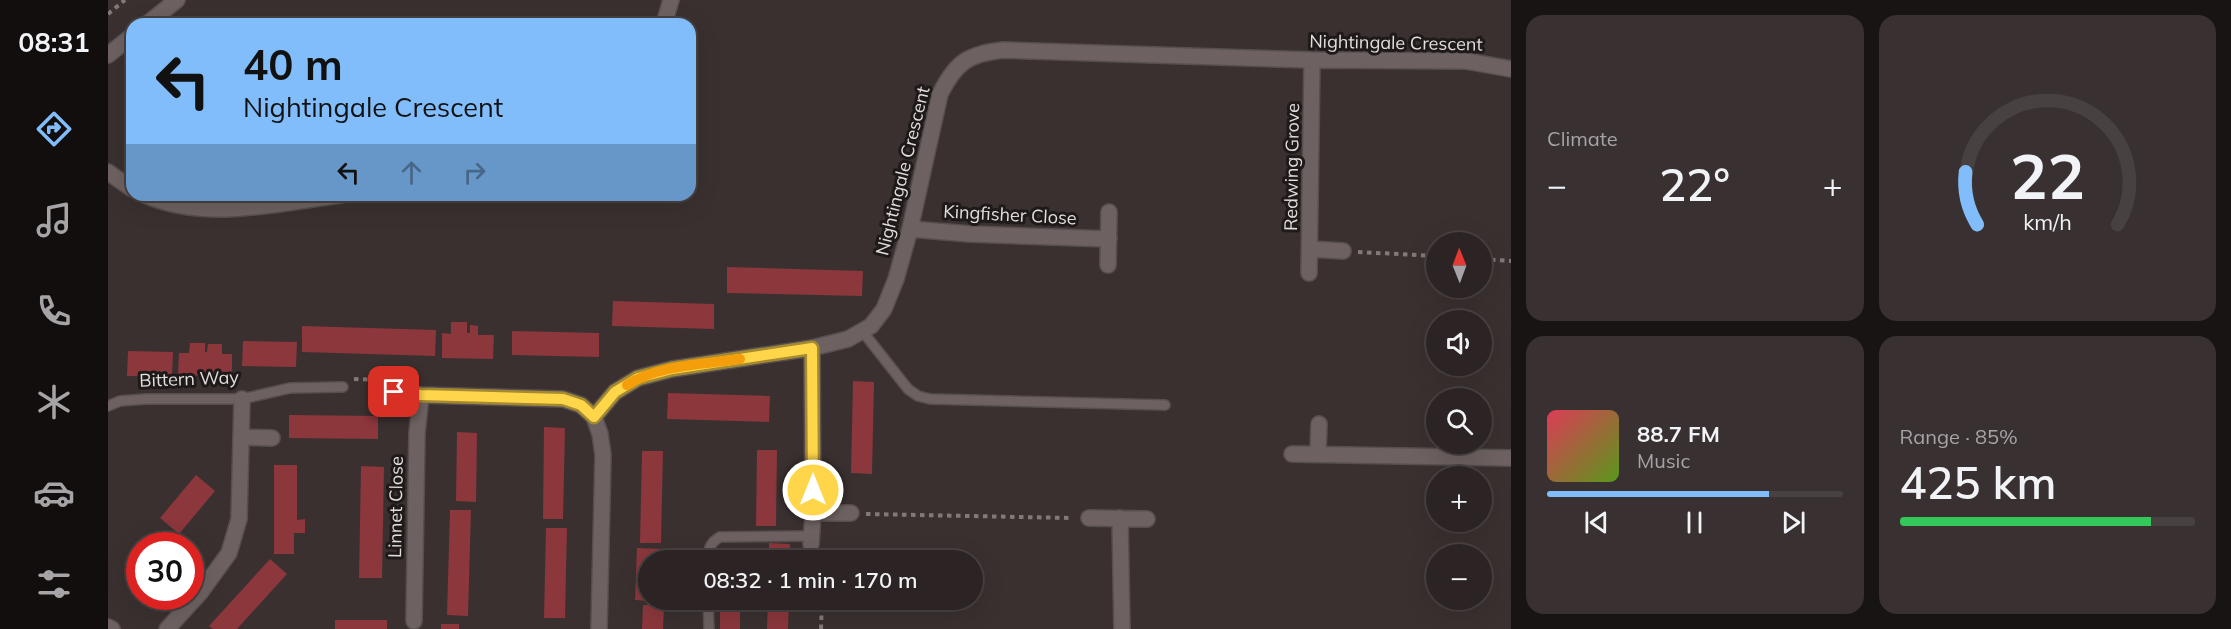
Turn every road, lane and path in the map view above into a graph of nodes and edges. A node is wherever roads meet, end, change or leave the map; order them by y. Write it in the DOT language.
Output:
graph roads {
  1 [pos="125,0"];
  2 [pos="177,0"];
  3 [pos="671,0"];
  4 [pos="108,14"];
  5 [pos="154,18"];
  6 [pos="666,18"];
  7 [pos="126,41"];
  8 [pos="108,55"];
  9 [pos="1312,60"];
  10 [pos="1511,69"];
  11 [pos="108,172"];
  12 [pos="126,185"];
  13 [pos="164,201"];
  14 [pos="293,201"];
  15 [pos="1109,212"];
  16 [pos="910,230"];
  17 [pos="1109,239"];
  18 [pos="1310,249"];
  19 [pos="1343,251"];
  20 [pos="1426,255"];
  21 [pos="1492,260"];
  22 [pos="1511,261"];
  23 [pos="1108,265"];
  24 [pos="1309,273"];
  25 [pos="863,332"];
  26 [pos="812,348"];
  27 [pos="343,387"];
  28 [pos="394,392"];
  29 [pos="421,395"];
  30 [pos="242,399"];
  31 [pos="1165,405"];
  32 [pos="108,406"];
  33 [pos="594,417"];
  34 [pos="1319,424"];
  35 [pos="241,437"];
  36 [pos="272,438"];
  37 [pos="1318,453"];
  38 [pos="1292,454"];
  39 [pos="1511,458"];
  40 [pos="813,513"];
  41 [pos="851,513"];
  42 [pos="1089,518"];
  43 [pos="1120,518"];
  44 [pos="1147,519"];
  45 [pos="811,540"];
  46 [pos="709,550"];
  47 [pos="708,610"];
  48 [pos="822,610"];
  49 [pos="414,621"];
  50 [pos="167,629"];
  51 [pos="599,629"];
  52 [pos="709,629"];
  53 [pos="821,629"];
  54 [pos="1122,629"];
  1 -- 4 [label="path"];
  2 -- 5 [label="street"];
  3 -- 6 [label="street"];
  7 -- 8 [label="street"];
  9 -- 10 [label="street, Nightingale Crescent"];
  9 -- 16 [label="street, Nightingale Crescent"];
  9 -- 18 [label="street, Redwing Grove"];
  11 -- 12 [label="street"];
  13 -- 14 [label="street"];
  15 -- 17 [label="street"];
  16 -- 17 [label="street, Kingfisher Close"];
  16 -- 25 [label="street, Nightingale Crescent"];
  17 -- 23 [label="street"];
  18 -- 19 [label="street"];
  18 -- 24 [label="street, Redwing Grove"];
  19 -- 20 [label="path"];
  21 -- 22 [label="path"];
  25 -- 26 [label="street, Nightingale Crescent"];
  25 -- 31 [label="lane"];
  26 -- 33 [label="street, Nightingale Crescent"];
  26 -- 40 [label="street"];
  27 -- 30 [label="lane, Bittern Way"];
  28 -- 29 [label="street"];
  29 -- 33 [label="street"];
  29 -- 49 [label="street, Linnet Close"];
  30 -- 32 [label="lane, Bittern Way"];
  30 -- 35 [label="street"];
  33 -- 51 [label="street"];
  34 -- 37 [label="street"];
  35 -- 36 [label="street"];
  35 -- 50 [label="street"];
  37 -- 38 [label="street"];
  37 -- 39 [label="street"];
  40 -- 41 [label="street"];
  40 -- 45 [label="street"];
  41 -- 42 [label="path"];
  42 -- 43 [label="street"];
  43 -- 44 [label="street"];
  43 -- 54 [label="street"];
  45 -- 46 [label="lane"];
  47 -- 52 [label="lane"];
  48 -- 53 [label="path"];
}
